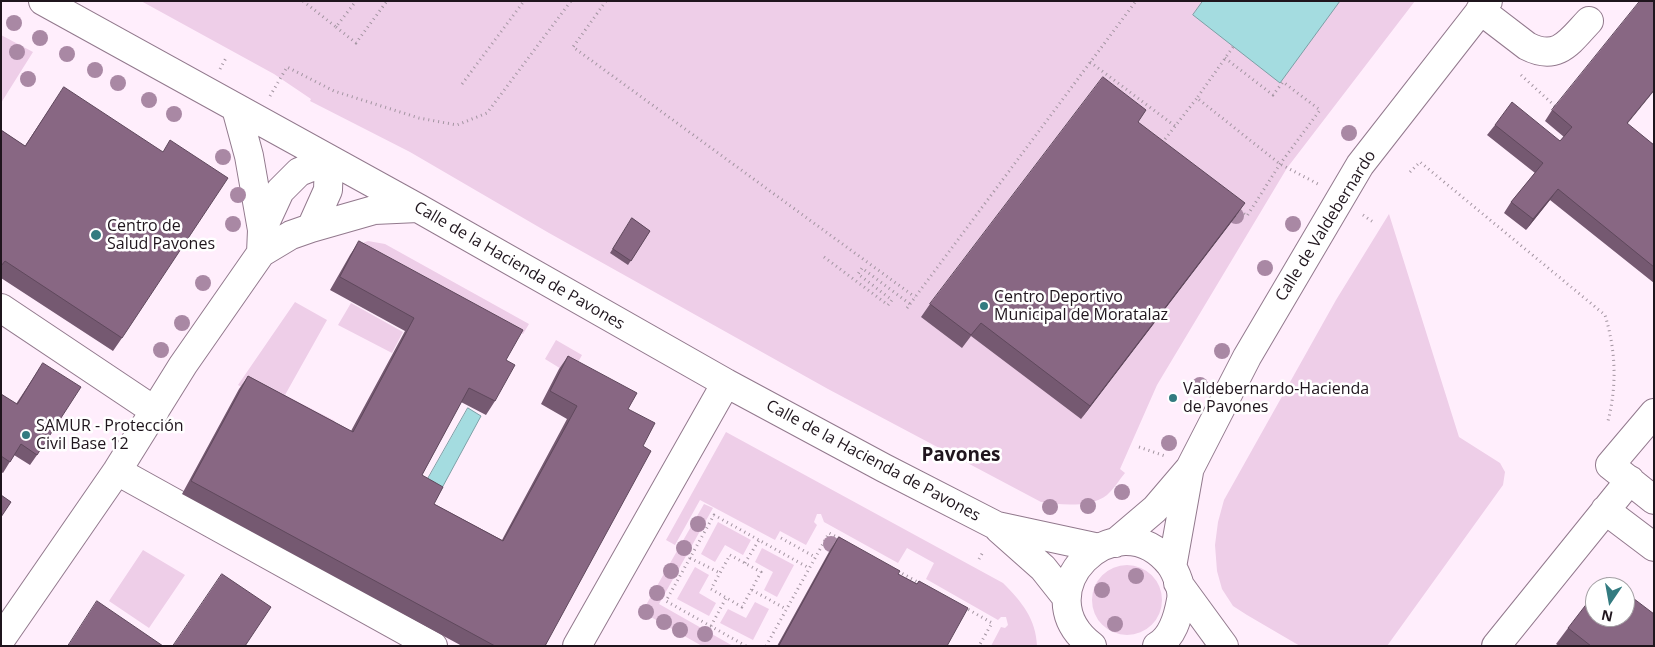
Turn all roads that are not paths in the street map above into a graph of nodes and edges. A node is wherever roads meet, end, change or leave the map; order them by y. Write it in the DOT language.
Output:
graph roads {
  1 [pos="43,1"];
  2 [pos="1484,6"];
  3 [pos="1589,21"];
  4 [pos="246,114"];
  5 [pos="329,160"];
  6 [pos="418,208"];
  7 [pos="311,228"];
  8 [pos="262,242"];
  9 [pos="1,308"];
  10 [pos="726,383"];
  11 [pos="155,410"];
  12 [pos="1654,414"];
  13 [pos="1178,462"];
  14 [pos="117,471"];
  15 [pos="1630,480"];
  16 [pos="1654,500"];
  17 [pos="1605,510"];
  18 [pos="997,526"];
  19 [pos="1107,545"];
  20 [pos="1654,547"];
  21 [pos="1175,575"];
  22 [pos="1066,597"];
  23 [pos="1,639"];
  24 [pos="1082,642"];
  25 [pos="433,646"];
  26 [pos="577,646"];
  27 [pos="1157,646"];
  28 [pos="1224,646"];
  29 [pos="1496,646"];
  1 -- 4 [label="street, Calle de la Hacienda de Pavones"];
  2 -- 3 [label="street"];
  2 -- 13 [label="street, Calle de Valdebernardo"];
  4 -- 5 [label="street, Calle de la Hacienda de Pavones"];
  4 -- 8 [label="street"];
  5 -- 6 [label="street, Calle de la Hacienda de Pavones"];
  5 -- 7 [label="street"];
  5 -- 8 [label="street"];
  6 -- 7 [label="street"];
  6 -- 10 [label="street, Calle de la Hacienda de Pavones"];
  7 -- 8 [label="street"];
  8 -- 11 [label="street"];
  9 -- 11 [label="street"];
  10 -- 18 [label="street, Calle de la Hacienda de Pavones"];
  10 -- 26 [label="street"];
  11 -- 14 [label="street"];
  12 -- 15 [label="street"];
  13 -- 19 [label="street, Calle de Valdebernardo"];
  13 -- 21 [label="street, Calle de Valdebernardo"];
  14 -- 23 [label="street"];
  14 -- 25 [label="street"];
  15 -- 16 [label="street"];
  15 -- 17 [label="street"];
  17 -- 20 [label="street"];
  17 -- 29 [label="street"];
  18 -- 19 [label="street, Calle de la Hacienda de Pavones"];
  18 -- 22 [label="street, Calle de la Hacienda de Pavones"];
  19 -- 21 [label="street, Calle de la Hacienda de Pavones"];
  19 -- 22 [label="street, Calle de Valdebernardo"];
  21 -- 27 [label="street, Calle de Valdebernardo"];
  21 -- 28 [label="street"];
  22 -- 24 [label="street"];
}
